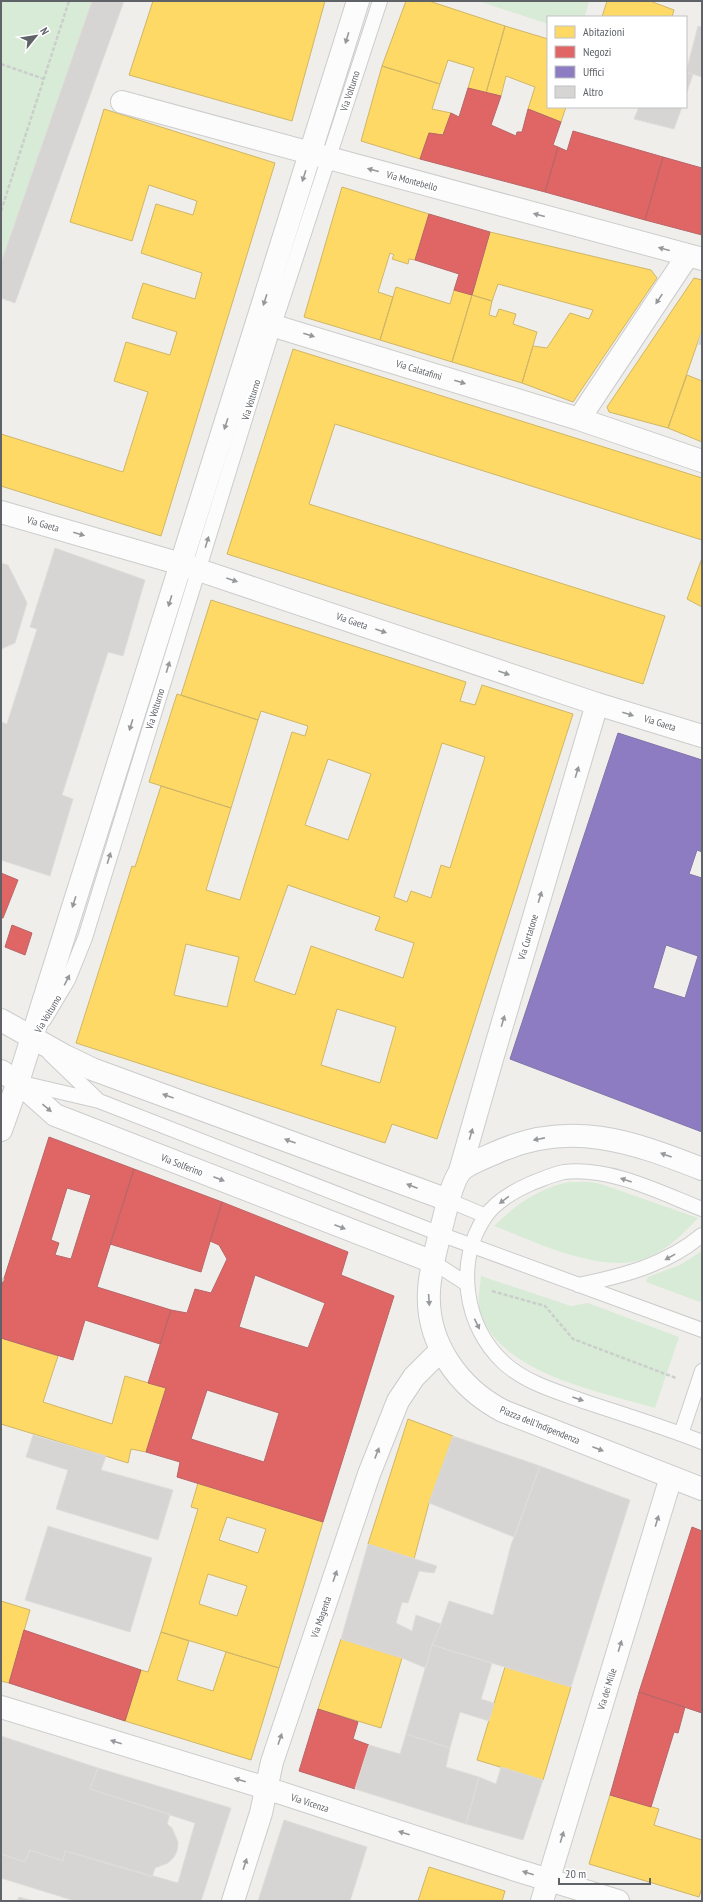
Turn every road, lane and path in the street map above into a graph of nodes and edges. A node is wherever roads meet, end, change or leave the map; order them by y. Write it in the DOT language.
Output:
graph roads {
  1 [pos="70,1"];
  2 [pos="358,1"];
  3 [pos="380,1"];
  4 [pos="1,64"];
  5 [pos="44,79"];
  6 [pos="122,102"];
  7 [pos="319,156"];
  8 [pos="1,210"];
  9 [pos="695,257"];
  10 [pos="266,323"];
  11 [pos="579,419"];
  12 [pos="702,461"];
  13 [pos="1,512"];
  14 [pos="190,566"];
  15 [pos="597,704"];
  16 [pos="702,736"];
  17 [pos="1,1020"];
  18 [pos="33,1038"];
  19 [pos="9,1077"];
  20 [pos="99,1100"];
  21 [pos="1,1130"];
  22 [pos="702,1169"];
  23 [pos="460,1171"];
  24 [pos="448,1200"];
  25 [pos="702,1209"];
  26 [pos="486,1216"];
  27 [pos="440,1234"];
  28 [pos="702,1235"];
  29 [pos="472,1246"];
  30 [pos="433,1262"];
  31 [pos="467,1284"];
  32 [pos="578,1285"];
  33 [pos="702,1330"];
  34 [pos="441,1350"];
  35 [pos="702,1371"];
  36 [pos="698,1385"];
  37 [pos="682,1434"];
  38 [pos="702,1442"];
  39 [pos="671,1477"];
  40 [pos="702,1489"];
  41 [pos="1,1707"];
  42 [pos="266,1788"];
  43 [pos="549,1880"];
  44 [pos="233,1901"];
  45 [pos="542,1901"];
  46 [pos="618,1901"];
  1 -- 5 [label="path"];
  2 -- 7 [label="street, Via Volturno, one-way"];
  3 -- 7 [label="lane, Via Volturno"];
  4 -- 5 [label="path"];
  5 -- 8 [label="path"];
  6 -- 7 [label="street, Via Montebello"];
  9 -- 7 [label="street, Via Montebello, one-way"];
  7 -- 10 [label="street, Via Volturno"];
  9 -- 11 [label="street, one-way"];
  10 -- 11 [label="street, Via Calatafimi, one-way"];
  10 -- 14 [label="street, Via Volturno"];
  11 -- 12 [label="street, Via Calatafimi"];
  13 -- 14 [label="street, Via Gaeta, one-way"];
  14 -- 15 [label="street, Via Gaeta, one-way"];
  14 -- 18 [label="street, Via Volturno"];
  15 -- 16 [label="street, Via Gaeta, one-way"];
  23 -- 15 [label="street, Via Curtatone, one-way"];
  17 -- 18 [label="street"];
  18 -- 19 [label="street, Via Volturno"];
  18 -- 20 [label="lane"];
  24 -- 18 [label="street, one-way"];
  19 -- 20 [label="lane"];
  19 -- 21 [label="street, Via Volturno"];
  19 -- 30 [label="street, Via Solferino, one-way"];
  20 -- 27 [label="lane"];
  22 -- 23 [label="street, one-way"];
  23 -- 24 [label="street, Piazza dell'Indipendenza"];
  24 -- 26 [label="lane"];
  24 -- 27 [label="street, Piazza dell'Indipendenza"];
  25 -- 26 [label="lane, one-way"];
  26 -- 29 [label="lane"];
  27 -- 29 [label="lane"];
  27 -- 30 [label="street, Piazza dell'Indipendenza"];
  28 -- 32 [label="lane, one-way"];
  29 -- 31 [label="lane"];
  29 -- 32 [label="lane"];
  30 -- 31 [label="lane"];
  30 -- 34 [label="street, Piazza dell'Indipendenza, one-way"];
  31 -- 36 [label="path"];
  31 -- 37 [label="lane, one-way"];
  32 -- 33 [label="lane"];
  34 -- 39 [label="street, Piazza dell'Indipendenza, one-way"];
  42 -- 34 [label="street, Via Magenta, one-way"];
  35 -- 36 [label="lane"];
  36 -- 37 [label="lane"];
  37 -- 38 [label="lane"];
  39 -- 40 [label="street, Piazza dell'Indipendenza"];
  43 -- 39 [label="street, Via dei Mille, one-way"];
  42 -- 41 [label="street, Via Vicenza, one-way"];
  43 -- 42 [label="street, Via Vicenza, one-way"];
  44 -- 42 [label="street, Via Magenta, one-way"];
  43 -- 45 [label="street, Via dei Mille"];
  43 -- 46 [label="street, Via Vicenza"];
}
